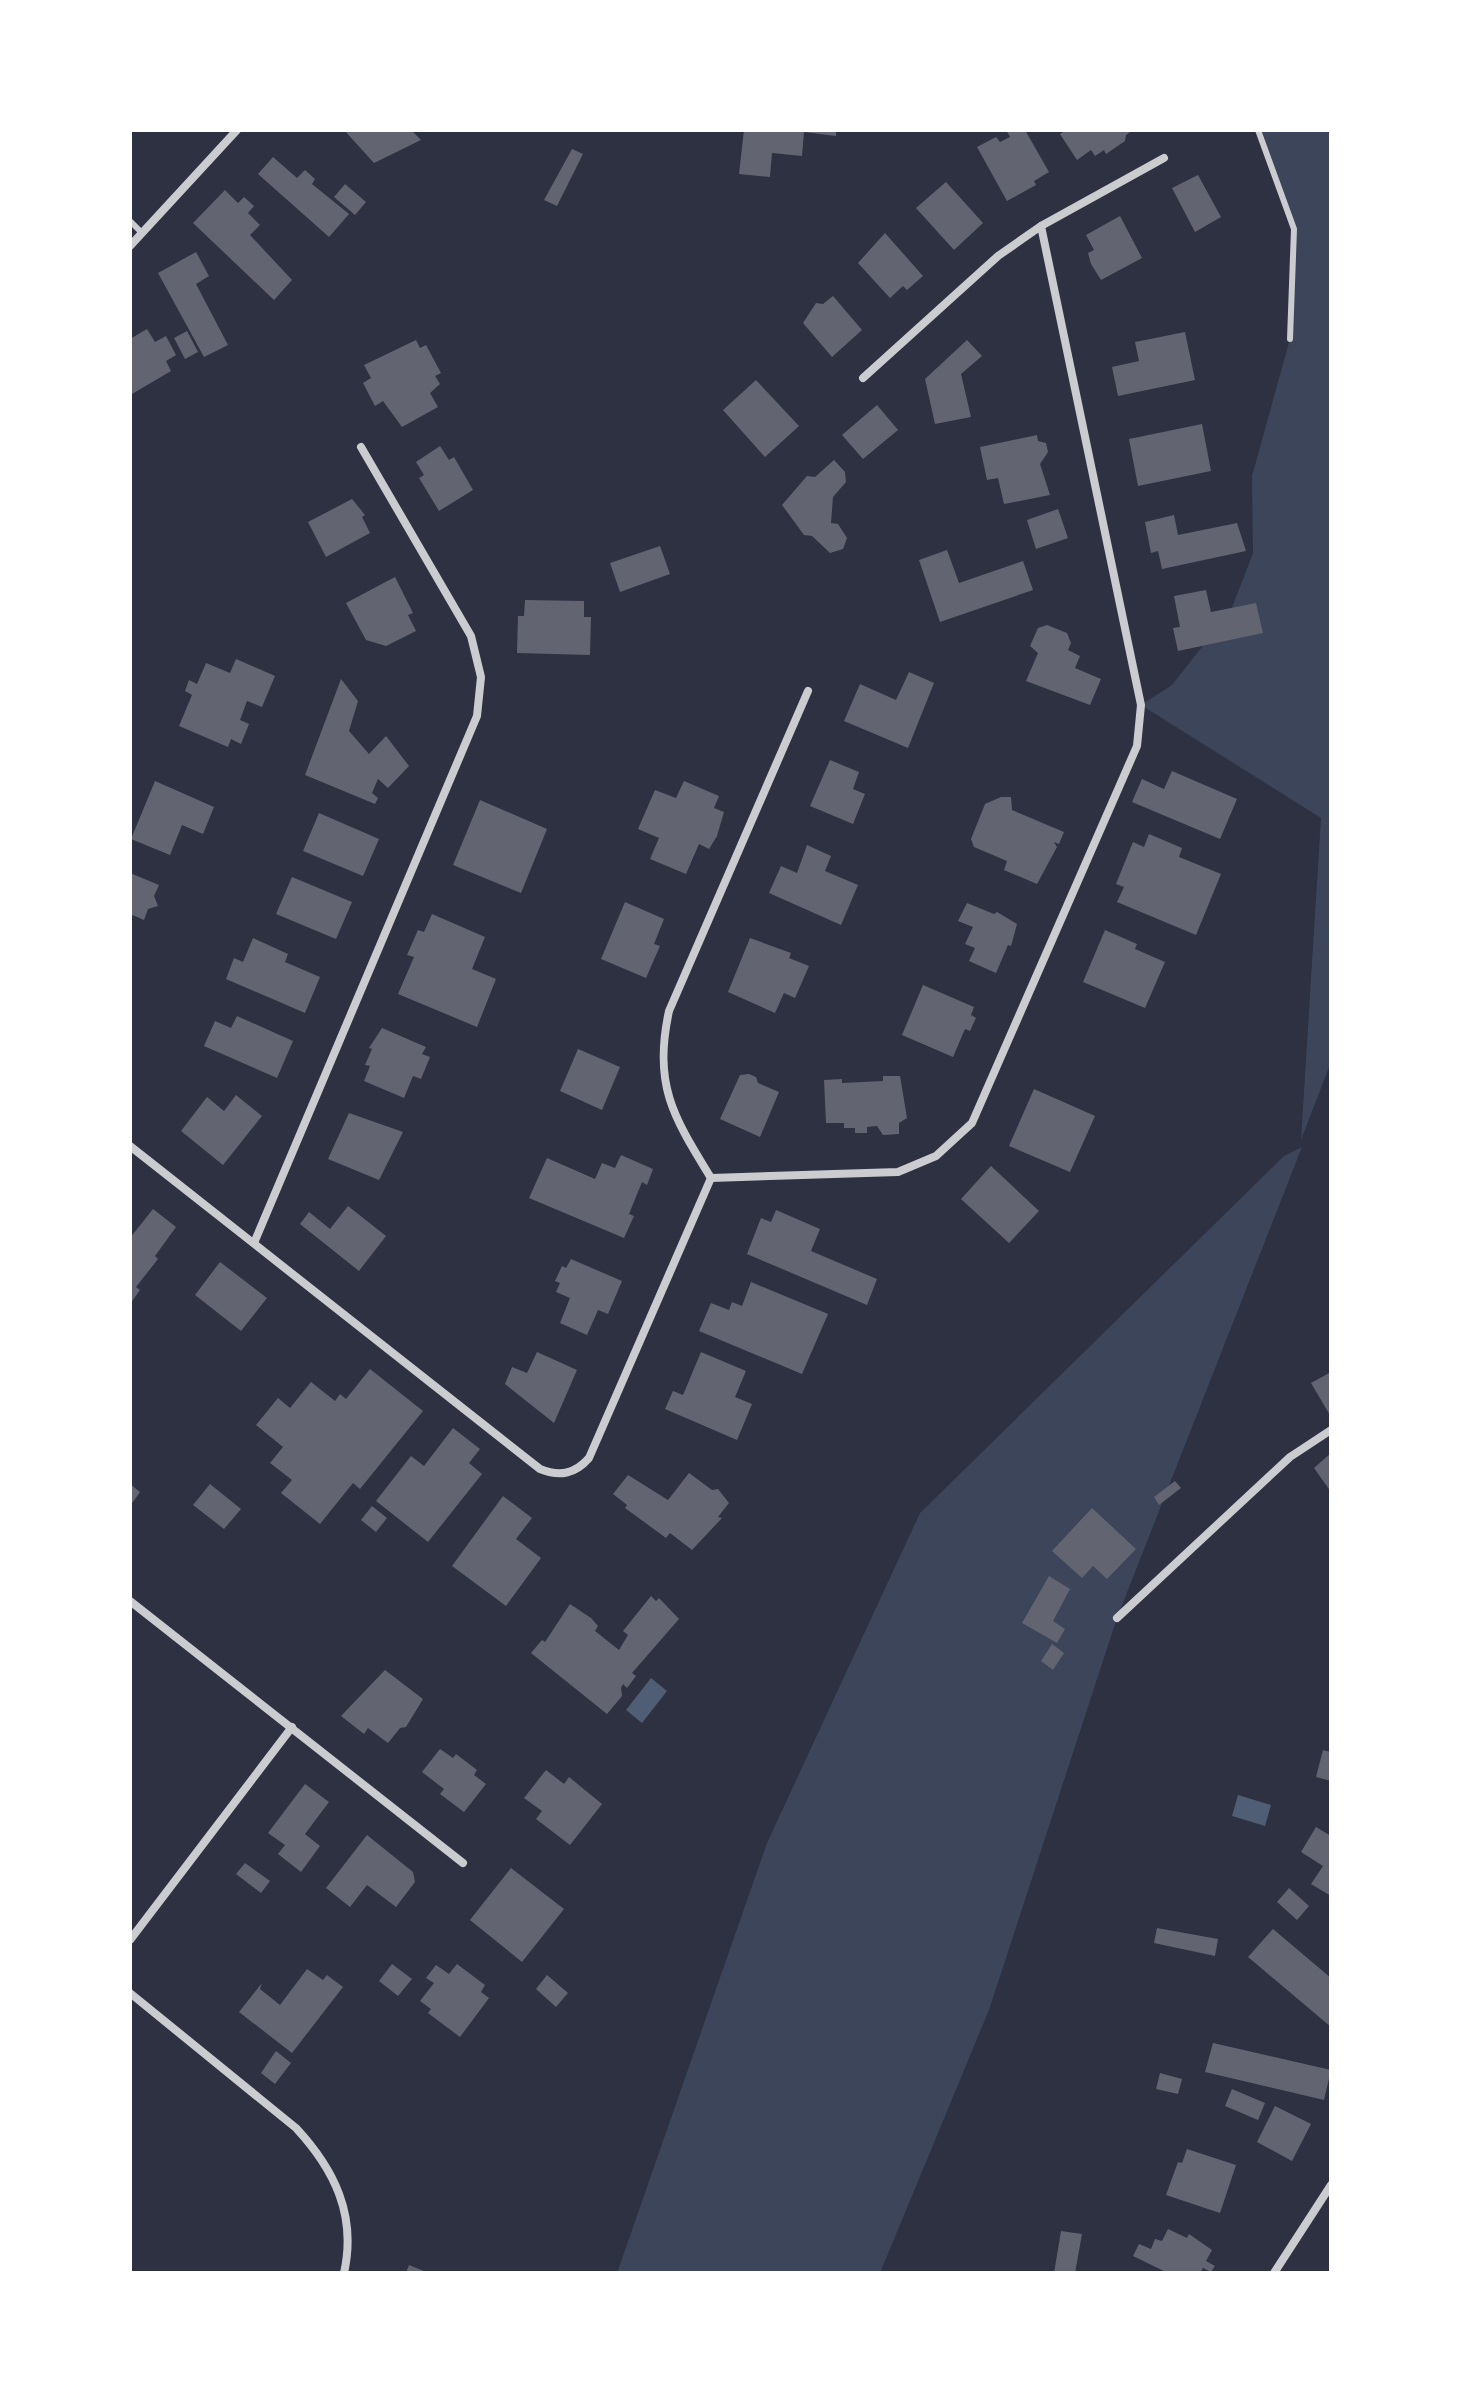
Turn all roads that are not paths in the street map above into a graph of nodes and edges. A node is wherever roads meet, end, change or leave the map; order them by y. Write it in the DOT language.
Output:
graph roads {
  1 [pos="237,130"];
  2 [pos="1258,130"];
  3 [pos="1164,158"];
  4 [pos="130,221"];
  5 [pos="1041,226"];
  6 [pos="140,231"];
  7 [pos="130,246"];
  8 [pos="1290,339"];
  9 [pos="863,378"];
  10 [pos="361,447"];
  11 [pos="808,691"];
  12 [pos="130,1146"];
  13 [pos="711,1178"];
  14 [pos="254,1243"];
  15 [pos="1331,1430"];
  16 [pos="130,1601"];
  17 [pos="1117,1618"];
  18 [pos="292,1727"];
  19 [pos="463,1863"];
  20 [pos="130,1940"];
  21 [pos="130,1993"];
  22 [pos="1331,2185"];
  23 [pos="344,2273"];
  24 [pos="1274,2273"];
  1 -- 6 [label="street"];
  2 -- 8 [label="lane"];
  3 -- 5 [label="street"];
  4 -- 6 [label="lane"];
  5 -- 9 [label="street"];
  5 -- 13 [label="street"];
  6 -- 7 [label="street"];
  10 -- 14 [label="street"];
  11 -- 13 [label="street"];
  12 -- 14 [label="street"];
  13 -- 14 [label="street"];
  15 -- 17 [label="street"];
  16 -- 18 [label="street"];
  18 -- 19 [label="street"];
  18 -- 20 [label="street"];
  21 -- 23 [label="street"];
  22 -- 24 [label="street"];
}
